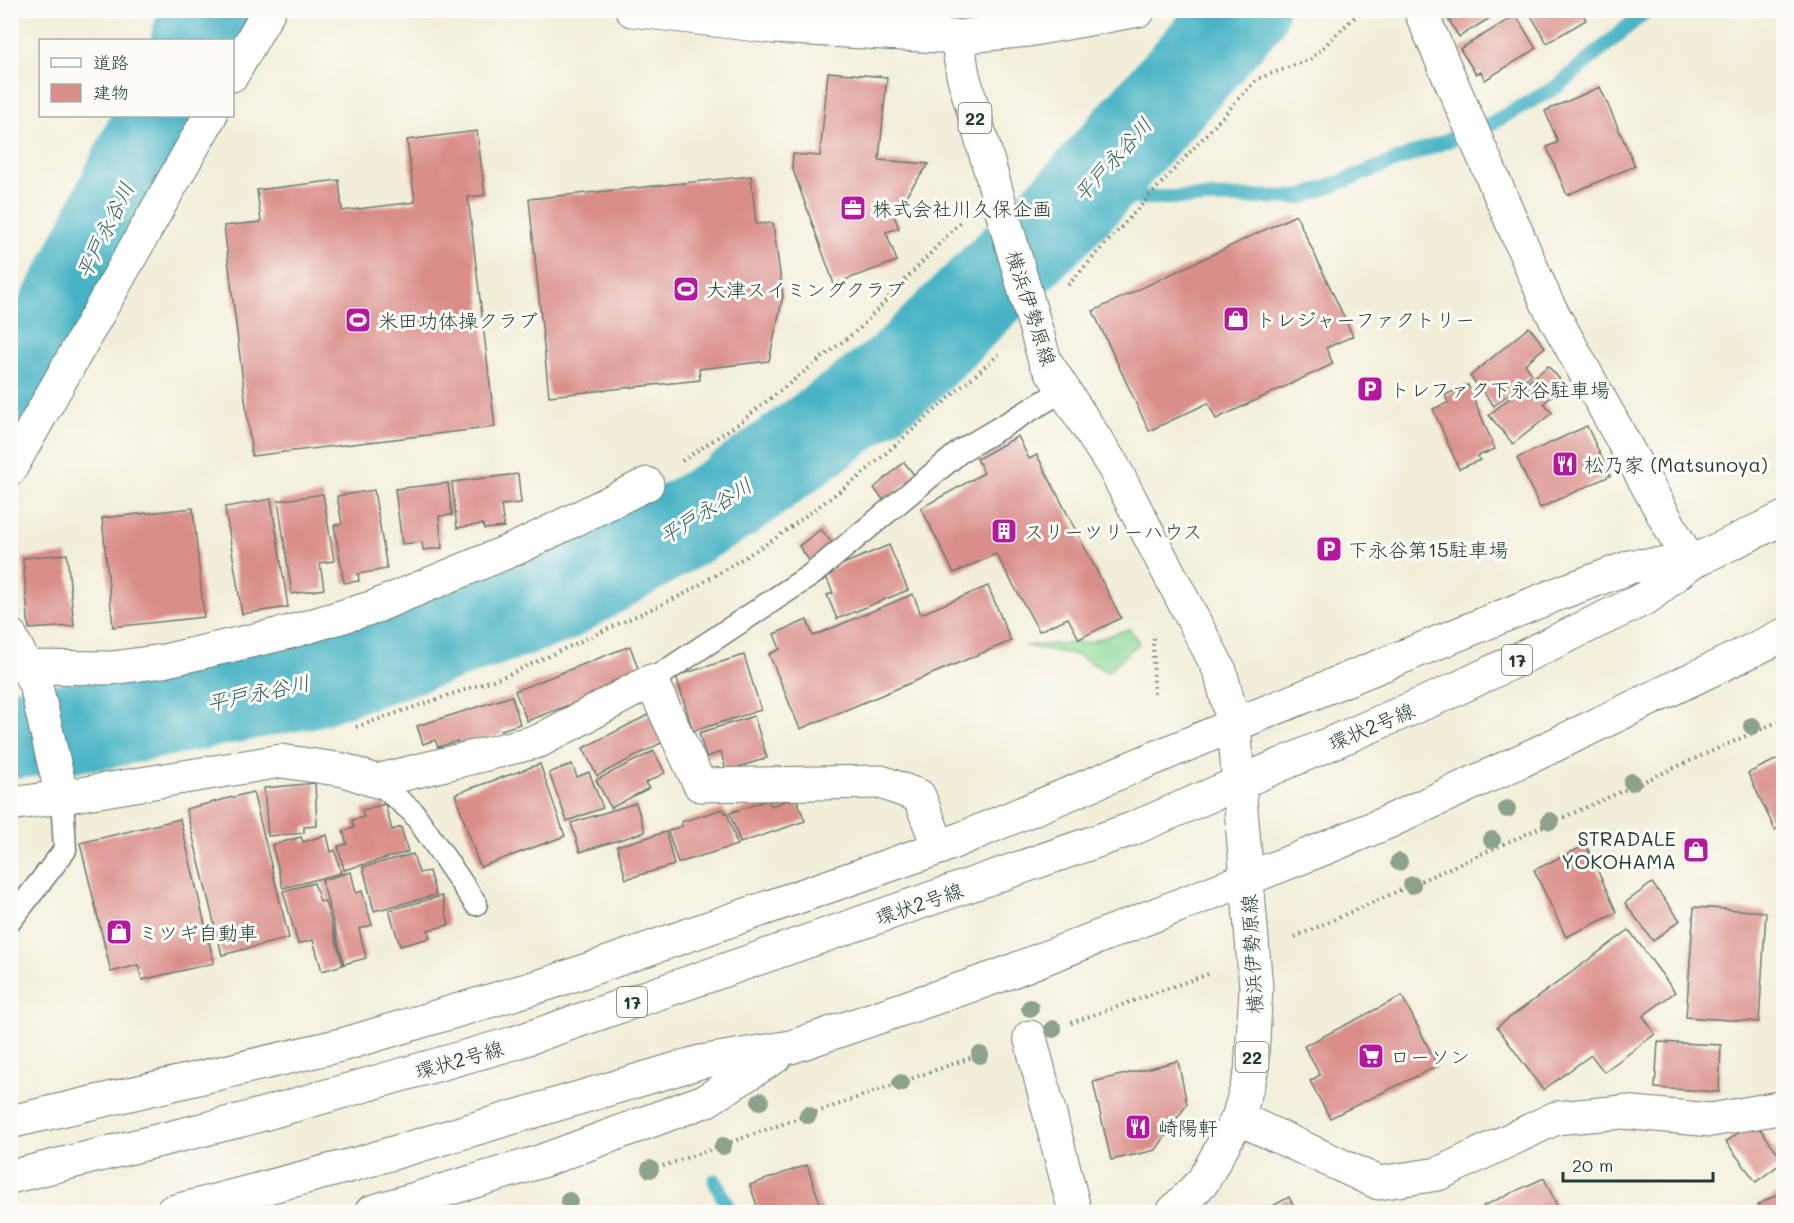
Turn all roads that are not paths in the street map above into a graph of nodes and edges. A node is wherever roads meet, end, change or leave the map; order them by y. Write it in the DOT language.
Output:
graph roads {
  1 [pos="269,10"];
  2 [pos="632,10"];
  3 [pos="1139,10"];
  4 [pos="1420,10"];
  5 [pos="957,37"];
  6 [pos="234,71"];
  7 [pos="209,117"];
  8 [pos="1064,390"];
  9 [pos="10,469"];
  10 [pos="647,484"];
  11 [pos="1784,518"];
  12 [pos="1689,563"];
  13 [pos="10,635"];
  14 [pos="1784,635"];
  15 [pos="31,677"];
  16 [pos="651,681"];
  17 [pos="1234,725"];
  18 [pos="376,781"];
  19 [pos="1239,782"];
  20 [pos="62,798"];
  21 [pos="10,804"];
  22 [pos="939,848"];
  23 [pos="1247,879"];
  24 [pos="476,904"];
  25 [pos="10,921"];
  26 [pos="1030,1037"];
  27 [pos="790,1047"];
  28 [pos="1784,1107"];
  29 [pos="1238,1118"];
  30 [pos="10,1122"];
  31 [pos="10,1177"];
  32 [pos="172,1212"];
  33 [pos="370,1212"];
  34 [pos="1075,1212"];
  35 [pos="1173,1212"];
  1 -- 6 [label="main road"];
  2 -- 5 [label="main road"];
  3 -- 5 [label="main road"];
  4 -- 12 [label="main road"];
  5 -- 8 [label="main road, 横浜伊勢原線 / 22"];
  7 -- 9 [label="main road"];
  8 -- 16 [label="lane"];
  8 -- 17 [label="main road, 横浜伊勢原線 / 22"];
  10 -- 15 [label="main road"];
  11 -- 12 [label="main road, 環状2号線 / 17"];
  12 -- 17 [label="main road"];
  12 -- 19 [label="main road, 環状2号線 / 17"];
  13 -- 15 [label="main road"];
  14 -- 23 [label="main road"];
  15 -- 20 [label="main road"];
  16 -- 18 [label="main road"];
  16 -- 22 [label="main road"];
  17 -- 19 [label="main road, 22"];
  17 -- 22 [label="main road"];
  18 -- 20 [label="main road"];
  18 -- 24 [label="lane"];
  19 -- 23 [label="main road, 横浜伊勢原線 / 22"];
  19 -- 31 [label="main road, 環状2号線 / 17"];
  20 -- 21 [label="main road"];
  20 -- 25 [label="lane"];
  22 -- 30 [label="main road"];
  23 -- 27 [label="main road"];
  23 -- 29 [label="main road, 横浜伊勢原線 / 22"];
  26 -- 34 [label="main road"];
  27 -- 32 [label="main road"];
  27 -- 33 [label="main road"];
  28 -- 29 [label="main road"];
  29 -- 35 [label="main road, 横浜伊勢原線 / 22"];
}
